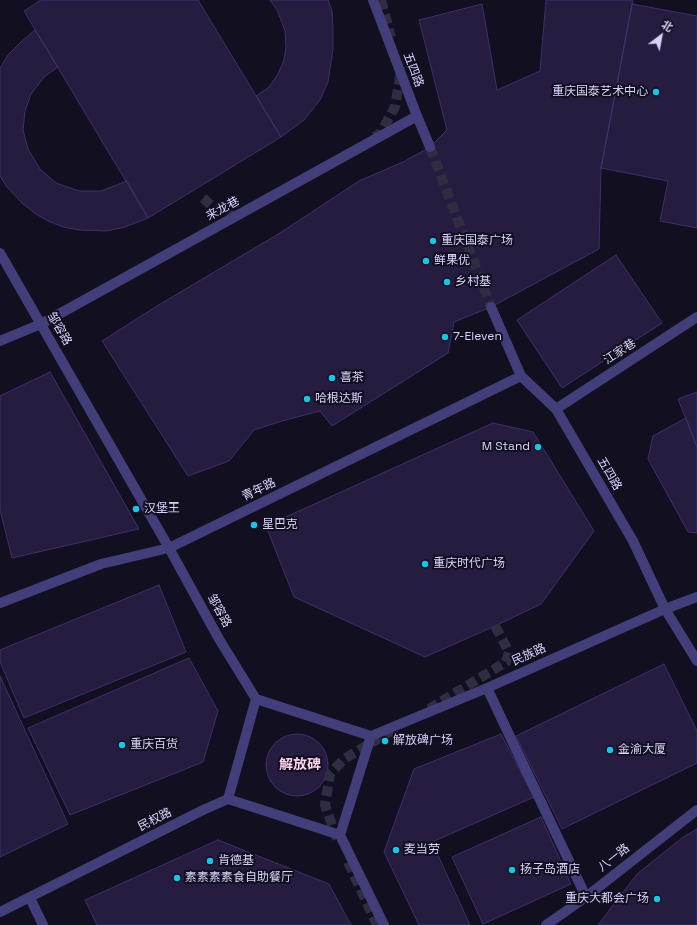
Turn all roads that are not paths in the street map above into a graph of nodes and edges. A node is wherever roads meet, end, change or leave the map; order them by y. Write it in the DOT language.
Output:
graph roads {
  1 [pos="373,0"];
  2 [pos="417,116"];
  3 [pos="430,147"];
  4 [pos="0,252"];
  5 [pos="491,307"];
  6 [pos="697,318"];
  7 [pos="41,324"];
  8 [pos="0,341"];
  9 [pos="521,376"];
  10 [pos="556,409"];
  11 [pos="169,548"];
  12 [pos="697,597"];
  13 [pos="0,603"];
  14 [pos="665,610"];
  15 [pos="697,661"];
  16 [pos="487,688"];
  17 [pos="256,698"];
  18 [pos="371,736"];
  19 [pos="228,799"];
  20 [pos="697,810"];
  21 [pos="340,835"];
  22 [pos="586,897"];
  23 [pos="30,898"];
  24 [pos="0,912"];
  25 [pos="43,925"];
  26 [pos="384,925"];
  27 [pos="546,925"];
  1 -- 2 [label="street, 五四路"];
  2 -- 3 [label="street, 五四路"];
  2 -- 7 [label="street, 来龙巷"];
  4 -- 7 [label="street, 邹容路"];
  5 -- 9 [label="street, 五四路"];
  6 -- 10 [label="street, 江家巷"];
  7 -- 8 [label="street, 来龙巷"];
  7 -- 11 [label="street, 邹容路"];
  9 -- 10 [label="street, 五四路"];
  9 -- 11 [label="street, 青年路"];
  10 -- 14 [label="street, 五四路"];
  11 -- 13 [label="street, 青年路"];
  11 -- 17 [label="street, 邹容路"];
  12 -- 14 [label="street, 民族路"];
  14 -- 15 [label="street, 五四路"];
  14 -- 16 [label="street, 民族路"];
  16 -- 18 [label="street, 民族路"];
  16 -- 22 [label="street"];
  17 -- 18 [label="street"];
  17 -- 19 [label="street"];
  18 -- 21 [label="street"];
  19 -- 21 [label="street"];
  19 -- 23 [label="street, 民权路"];
  20 -- 22 [label="street, 八一路"];
  21 -- 26 [label="street"];
  22 -- 27 [label="street, 八一路"];
  23 -- 24 [label="street, 民权路"];
  23 -- 25 [label="street"];
}
